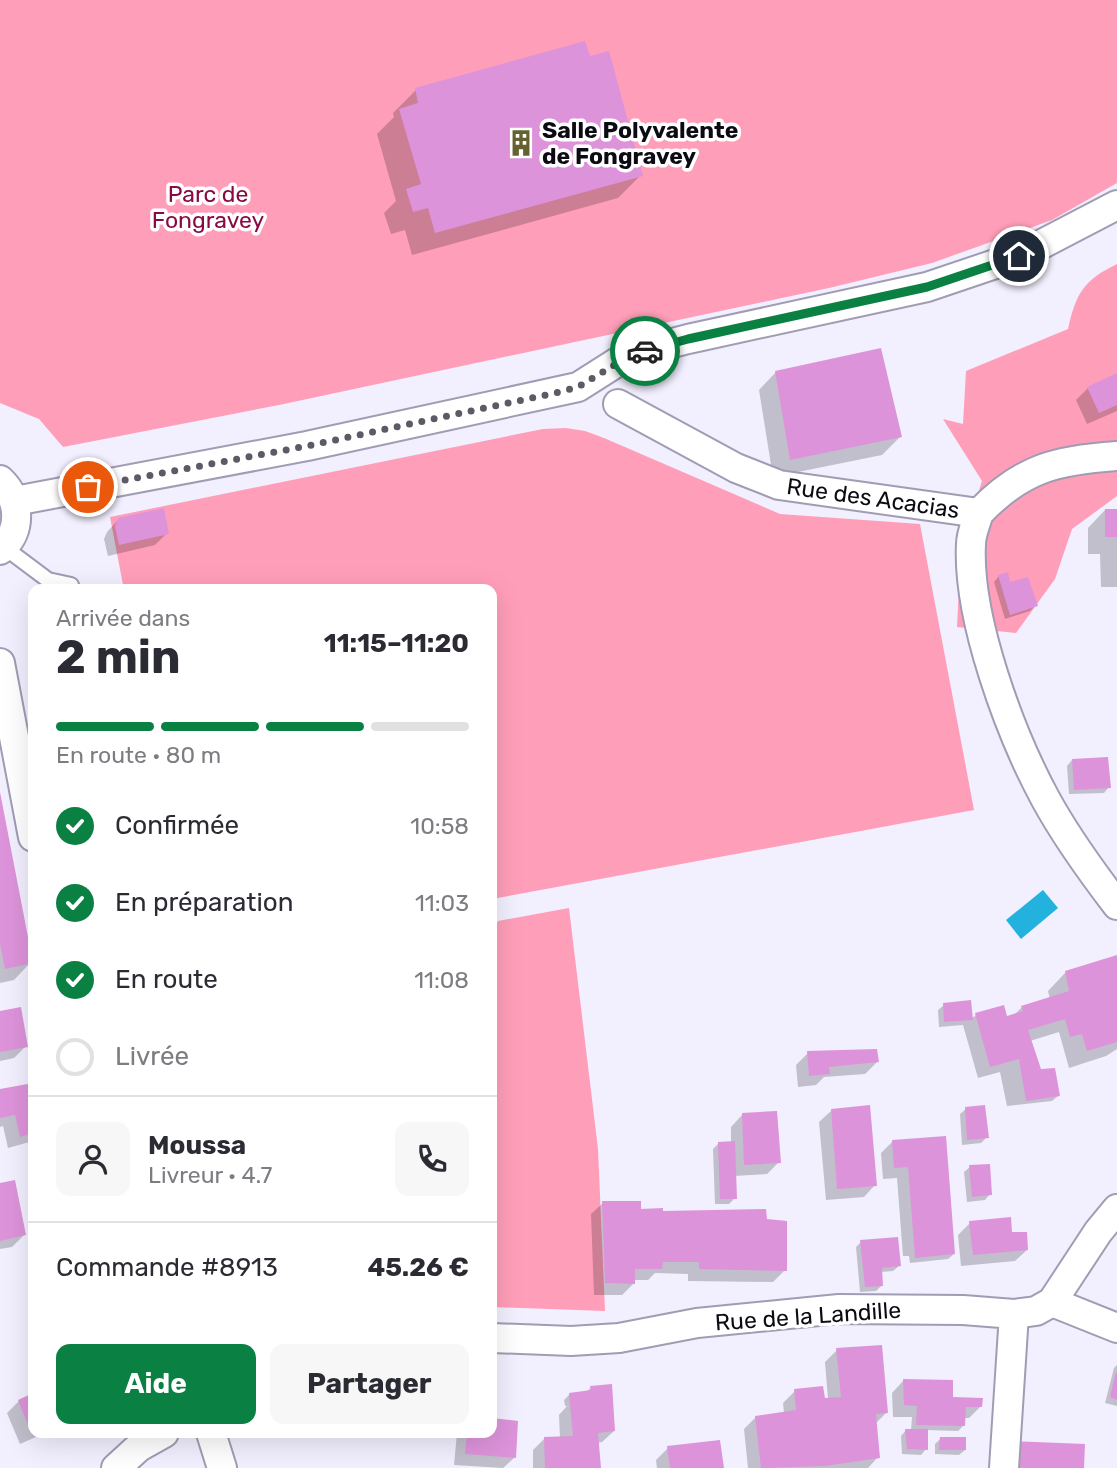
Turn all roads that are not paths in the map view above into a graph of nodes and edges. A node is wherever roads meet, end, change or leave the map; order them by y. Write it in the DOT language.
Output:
graph roads {
  1 [pos="1117,205"];
  2 [pos="618,404"];
  3 [pos="1117,456"];
  4 [pos="8,491"];
  5 [pos="979,513"];
  6 [pos="2,548"];
  7 [pos="66,584"];
  8 [pos="0,663"];
  9 [pos="28,810"];
  10 [pos="1117,905"];
  11 [pos="1117,1209"];
  12 [pos="1052,1302"];
  13 [pos="1014,1314"];
  14 [pos="1117,1328"];
  15 [pos="497,1338"];
  16 [pos="155,1438"];
  17 [pos="213,1438"];
  18 [pos="116,1468"];
  19 [pos="222,1468"];
  20 [pos="1004,1468"];
  1 -- 4 [label="street"];
  2 -- 5 [label="street, Rue des Acacias"];
  3 -- 5 [label="street, Rue des Acacias"];
  4 -- 6 [label="street"];
  5 -- 10 [label="street, Rue des Acacias"];
  6 -- 7 [label="lane"];
  8 -- 9 [label="street"];
  11 -- 12 [label="street"];
  12 -- 13 [label="street, Rue de la Landille"];
  12 -- 14 [label="street"];
  13 -- 15 [label="street, Rue de la Landille"];
  13 -- 20 [label="street"];
  16 -- 18 [label="street"];
  17 -- 19 [label="street"];
}
